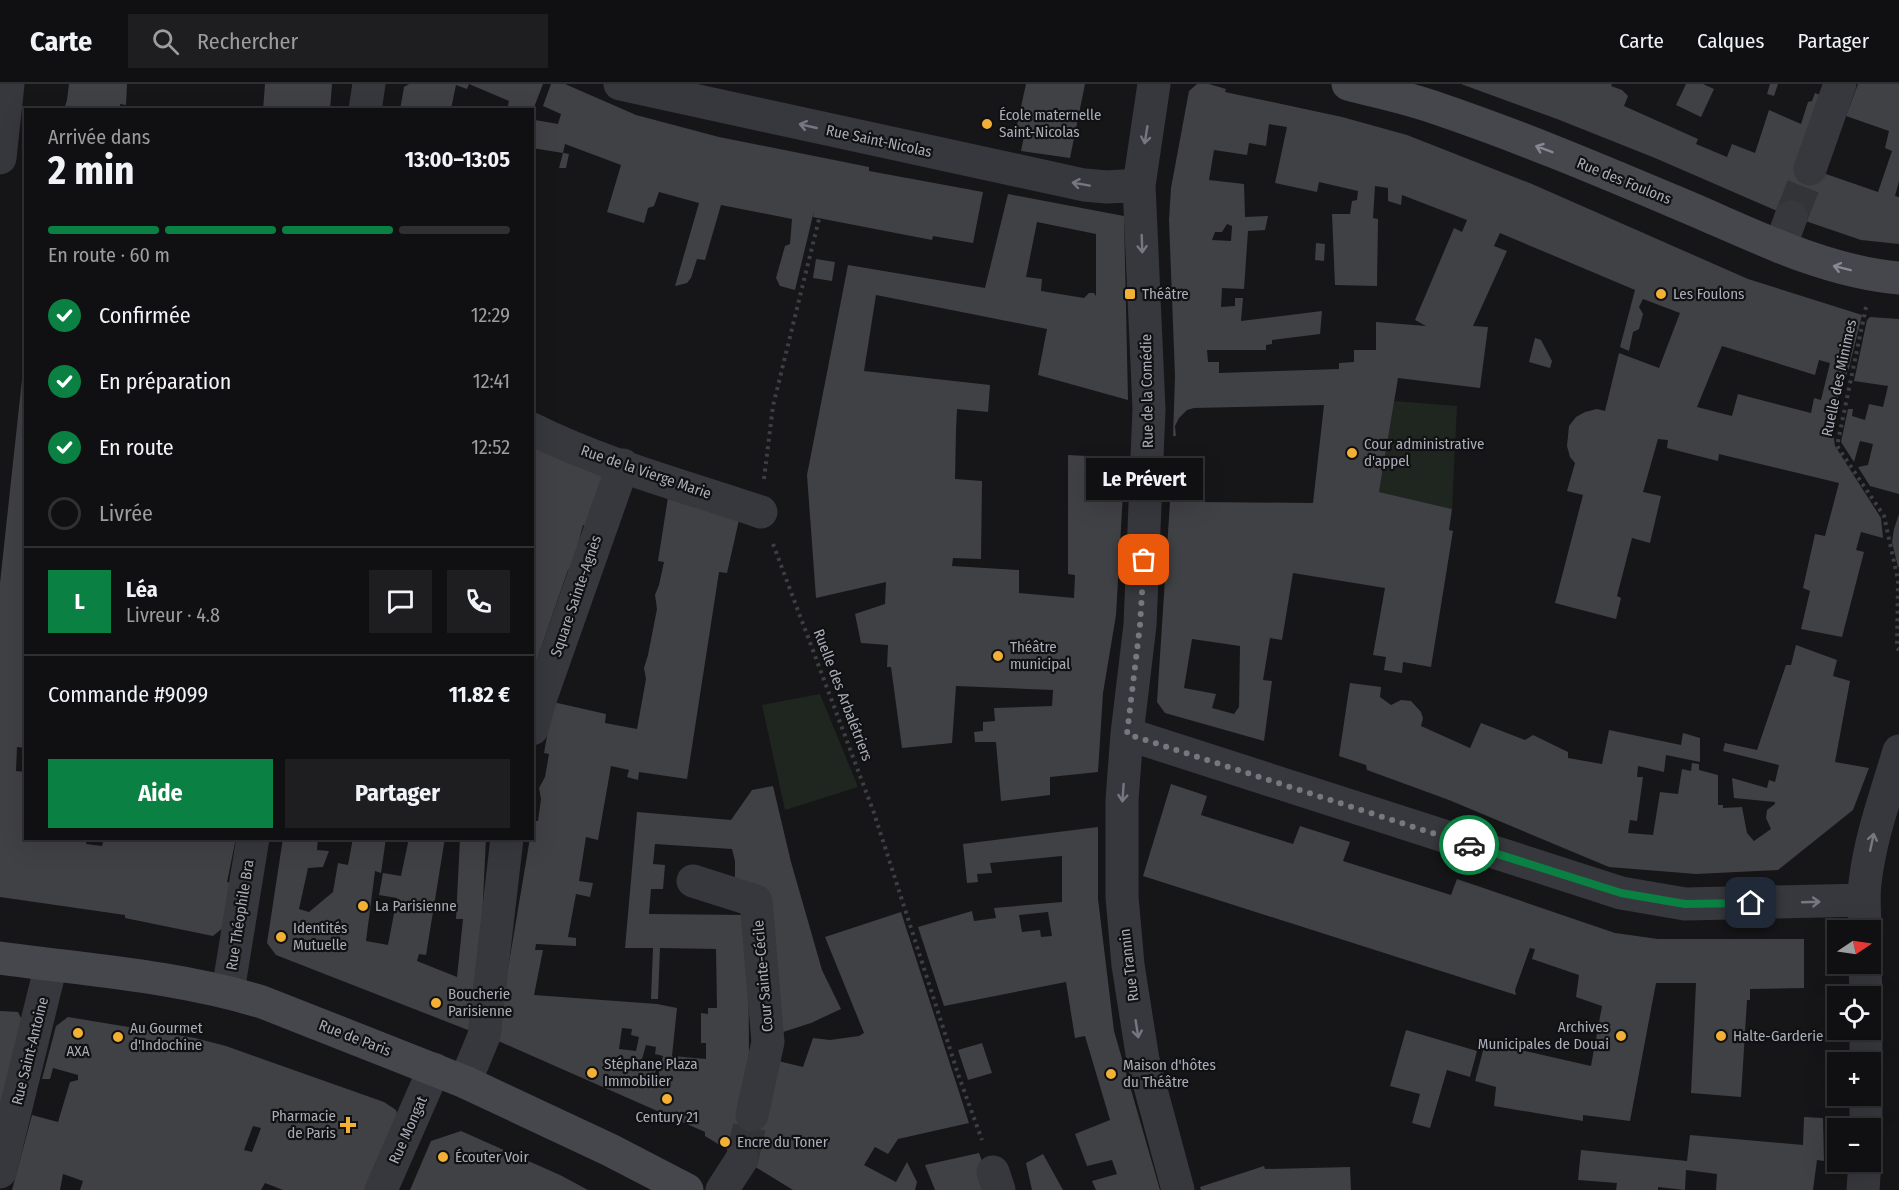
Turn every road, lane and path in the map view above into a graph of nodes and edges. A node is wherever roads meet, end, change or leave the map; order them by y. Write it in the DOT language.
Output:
graph roads {
  1 [pos="8,84"];
  2 [pos="369,84"];
  3 [pos="620,84"];
  4 [pos="1154,84"];
  5 [pos="1348,84"];
  6 [pos="1840,84"];
  7 [pos="365,108"];
  8 [pos="0,158"];
  9 [pos="1810,169"];
  10 [pos="1139,185"];
  11 [pos="819,219"];
  12 [pos="1885,277"];
  13 [pos="544,434"];
  14 [pos="623,465"];
  15 [pos="761,512"];
  16 [pos="1899,650"];
  17 [pos="534,722"];
  18 [pos="1127,734"];
  19 [pos="1899,752"];
  20 [pos="253,840"];
  21 [pos="507,840"];
  22 [pos="693,881"];
  23 [pos="1865,915"];
  24 [pos="0,958"];
  25 [pos="51,965"];
  26 [pos="228,991"];
  27 [pos="434,1069"];
  28 [pos="465,1082"];
  29 [pos="752,1115"];
  30 [pos="742,1159"];
  31 [pos="0,1172"];
  32 [pos="1864,1172"];
  33 [pos="996,1181"];
  34 [pos="381,1190"];
  35 [pos="687,1190"];
  36 [pos="722,1190"];
  37 [pos="1178,1190"];
  38 [pos="1863,1190"];
  1 -- 8 [label="street"];
  2 -- 7 [label="street"];
  10 -- 3 [label="street, Rue Saint-Nicolas, one-way"];
  4 -- 10 [label="street, Rue de la Comédie, one-way"];
  12 -- 5 [label="street, Rue des Foulons, one-way"];
  6 -- 9 [label="street"];
  10 -- 18 [label="street, Rue de la Comédie, one-way"];
  11 -- 15 [label="path, Ruelle des Arbalétriers"];
  12 -- 16 [label="path, Ruelle des Minimes"];
  13 -- 14 [label="street, Rue de la Vierge Marie"];
  14 -- 15 [label="street, Rue de la Vierge Marie"];
  14 -- 17 [label="street, Square Sainte-Agnès"];
  15 -- 33 [label="path, Ruelle des Arbalétriers"];
  18 -- 23 [label="street, one-way"];
  18 -- 37 [label="street, Rue Trannin, one-way"];
  23 -- 19 [label="street, one-way"];
  20 -- 26 [label="street, Rue Théophile Bra"];
  21 -- 28 [label="street"];
  22 -- 29 [label="street, Cour Sainte-Cécile"];
  24 -- 25 [label="street, Rue de Paris"];
  25 -- 26 [label="street, Rue de Paris"];
  25 -- 31 [label="street, Rue Saint-Antoine"];
  26 -- 27 [label="street, Rue de Paris"];
  27 -- 28 [label="street, Rue de Paris"];
  27 -- 34 [label="street, Rue Mongat"];
  28 -- 35 [label="street, Rue de Paris"];
  30 -- 36 [label="street"];
  32 -- 38 [label="street"];
}
